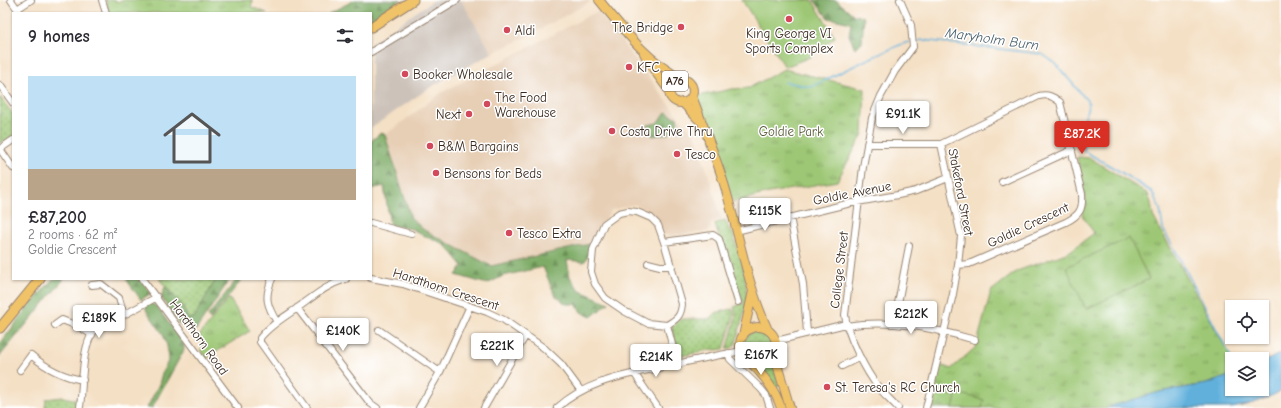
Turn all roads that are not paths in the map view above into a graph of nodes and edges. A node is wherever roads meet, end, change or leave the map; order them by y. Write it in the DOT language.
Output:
graph roads {
  1 [pos="11,0"];
  2 [pos="31,0"];
  3 [pos="102,0"];
  4 [pos="413,0"];
  5 [pos="457,0"];
  6 [pos="599,0"];
  7 [pos="900,0"];
  8 [pos="18,11"];
  9 [pos="106,12"];
  10 [pos="372,26"];
  11 [pos="372,51"];
  12 [pos="642,51"];
  13 [pos="682,79"];
  14 [pos="0,85"];
  15 [pos="670,92"];
  16 [pos="692,96"];
  17 [pos="12,102"];
  18 [pos="682,102"];
  19 [pos="702,123"];
  20 [pos="12,141"];
  21 [pos="867,144"];
  22 [pos="941,144"];
  23 [pos="0,149"];
  24 [pos="1072,150"];
  25 [pos="12,167"];
  26 [pos="948,178"];
  27 [pos="1002,182"];
  28 [pos="859,202"];
  29 [pos="790,217"];
  30 [pos="372,224"];
  31 [pos="736,231"];
  32 [pos="411,234"];
  33 [pos="664,242"];
  34 [pos="909,246"];
  35 [pos="648,262"];
  36 [pos="958,265"];
  37 [pos="672,266"];
  38 [pos="372,278"];
  39 [pos="39,280"];
  40 [pos="143,280"];
  41 [pos="272,280"];
  42 [pos="343,280"];
  43 [pos="92,285"];
  44 [pos="754,290"];
  45 [pos="156,297"];
  46 [pos="738,302"];
  47 [pos="470,306"];
  48 [pos="297,308"];
  49 [pos="124,315"];
  50 [pos="277,322"];
  51 [pos="667,324"];
  52 [pos="894,324"];
  53 [pos="56,325"];
  54 [pos="846,325"];
  55 [pos="0,328"];
  56 [pos="379,330"];
  57 [pos="768,330"];
  58 [pos="944,331"];
  59 [pos="807,332"];
  60 [pos="92,335"];
  61 [pos="526,335"];
  62 [pos="742,337"];
  63 [pos="975,340"];
  64 [pos="776,341"];
  65 [pos="742,351"];
  66 [pos="775,352"];
  67 [pos="728,354"];
  68 [pos="860,357"];
  69 [pos="747,359"];
  70 [pos="677,364"];
  71 [pos="842,366"];
  72 [pos="20,370"];
  73 [pos="440,372"];
  74 [pos="634,374"];
  75 [pos="83,380"];
  76 [pos="581,391"];
  77 [pos="80,407"];
  78 [pos="561,407"];
  79 [pos="238,408"];
  80 [pos="307,408"];
  81 [pos="376,408"];
  82 [pos="419,408"];
  83 [pos="484,408"];
  84 [pos="658,408"];
  85 [pos="770,408"];
  86 [pos="781,408"];
  87 [pos="790,408"];
  88 [pos="898,408"];
  89 [pos="926,408"];
  1 -- 8 [label="street"];
  2 -- 8 [label="street"];
  3 -- 9 [label="street"];
  4 -- 10 [label="highway"];
  5 -- 11 [label="street"];
  6 -- 12 [label="main road, A76"];
  7 -- 21 [label="street, College Street"];
  12 -- 13 [label="main road, A76"];
  12 -- 15 [label="main road, A76"];
  13 -- 15 [label="main road, A76"];
  13 -- 16 [label="main road, A76"];
  14 -- 17 [label="street"];
  15 -- 18 [label="main road, A76"];
  16 -- 18 [label="main road, A76"];
  16 -- 19 [label="main road, A76"];
  18 -- 19 [label="main road, A76"];
  19 -- 31 [label="main road, A76"];
  20 -- 23 [label="street"];
  21 -- 22 [label="street"];
  21 -- 28 [label="street, College Street"];
  22 -- 24 [label="street, Goldie Crescent"];
  22 -- 26 [label="street, Stakeford Street"];
  23 -- 25 [label="street"];
  24 -- 27 [label="street"];
  24 -- 36 [label="street, Goldie Crescent"];
  26 -- 28 [label="street, Goldie Avenue"];
  26 -- 36 [label="street, Stakeford Street"];
  28 -- 29 [label="street, Goldie Avenue"];
  28 -- 54 [label="street, College Street"];
  29 -- 31 [label="street, Goldie Avenue"];
  29 -- 59 [label="street"];
  30 -- 32 [label="street"];
  31 -- 44 [label="main road, A76"];
  33 -- 37 [label="street"];
  33 -- 46 [label="street"];
  33 -- 51 [label="street"];
  34 -- 52 [label="street"];
  35 -- 37 [label="street"];
  36 -- 58 [label="street, Stakeford Street"];
  37 -- 51 [label="street"];
  38 -- 47 [label="street, Hardthorn Crescent"];
  39 -- 55 [label="highway"];
  40 -- 45 [label="street, Hardthorn Road"];
  41 -- 50 [label="street"];
  42 -- 48 [label="street"];
  43 -- 49 [label="street"];
  44 -- 57 [label="main road, A76"];
  44 -- 62 [label="main road"];
  45 -- 49 [label="street"];
  45 -- 79 [label="street, Hardthorn Road"];
  47 -- 61 [label="street, Hardthorn Crescent"];
  47 -- 73 [label="street"];
  48 -- 50 [label="street"];
  48 -- 81 [label="street"];
  49 -- 60 [label="street"];
  50 -- 80 [label="street"];
  51 -- 70 [label="street"];
  52 -- 54 [label="street"];
  52 -- 58 [label="street"];
  53 -- 60 [label="street"];
  54 -- 59 [label="street"];
  54 -- 68 [label="street, College Street"];
  56 -- 73 [label="street"];
  57 -- 62 [label="main road"];
  57 -- 64 [label="main road, A76"];
  58 -- 63 [label="street"];
  58 -- 89 [label="street, Stakeford Street"];
  59 -- 64 [label="street"];
  60 -- 75 [label="street"];
  61 -- 76 [label="street, Hardthorn Crescent"];
  61 -- 83 [label="street"];
  62 -- 65 [label="main road"];
  64 -- 66 [label="main road"];
  65 -- 67 [label="street"];
  65 -- 69 [label="main road"];
  66 -- 69 [label="main road"];
  66 -- 87 [label="main road"];
  67 -- 70 [label="street"];
  67 -- 85 [label="street"];
  68 -- 71 [label="street"];
  68 -- 88 [label="street, College Street"];
  69 -- 86 [label="main road"];
  70 -- 74 [label="street"];
  72 -- 75 [label="street"];
  73 -- 82 [label="street"];
  74 -- 76 [label="street"];
  74 -- 84 [label="street"];
  75 -- 77 [label="street"];
  76 -- 78 [label="street"];
}
